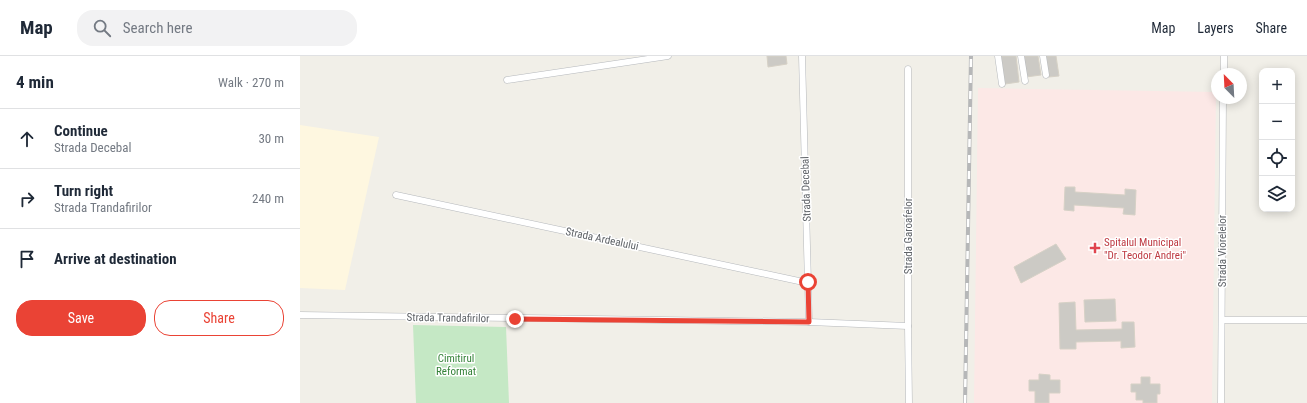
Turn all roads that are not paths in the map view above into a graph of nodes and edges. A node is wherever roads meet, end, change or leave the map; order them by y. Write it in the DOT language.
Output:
graph roads {
  1 [pos="668,56"];
  2 [pos="802,56"];
  3 [pos="998,56"];
  4 [pos="1021,56"];
  5 [pos="1043,56"];
  6 [pos="1224,56"];
  7 [pos="1224,68"];
  8 [pos="908,69"];
  9 [pos="1046,75"];
  10 [pos="507,80"];
  11 [pos="1025,81"];
  12 [pos="1002,84"];
  13 [pos="1223,104"];
  14 [pos="396,195"];
  15 [pos="808,282"];
  16 [pos="300,315"];
  17 [pos="1222,320"];
  18 [pos="1307,320"];
  19 [pos="809,322"];
  20 [pos="908,326"];
  21 [pos="909,403"];
  22 [pos="1221,403"];
  1 -- 10 [label="street"];
  2 -- 15 [label="street, Strada Decebal"];
  3 -- 12 [label="street"];
  4 -- 11 [label="street"];
  5 -- 9 [label="street"];
  6 -- 7 [label="street"];
  8 -- 20 [label="street, Strada Garoafelor"];
  13 -- 17 [label="street, Strada Viorelelor"];
  14 -- 15 [label="street, Strada Ardealului"];
  15 -- 19 [label="street, Strada Decebal"];
  16 -- 19 [label="street, Strada Trandafirilor"];
  17 -- 18 [label="street"];
  17 -- 22 [label="street, Strada Viorelelor"];
  19 -- 20 [label="street, Strada Trandafirilor"];
  20 -- 21 [label="street, Strada Garoafelor"];
}
